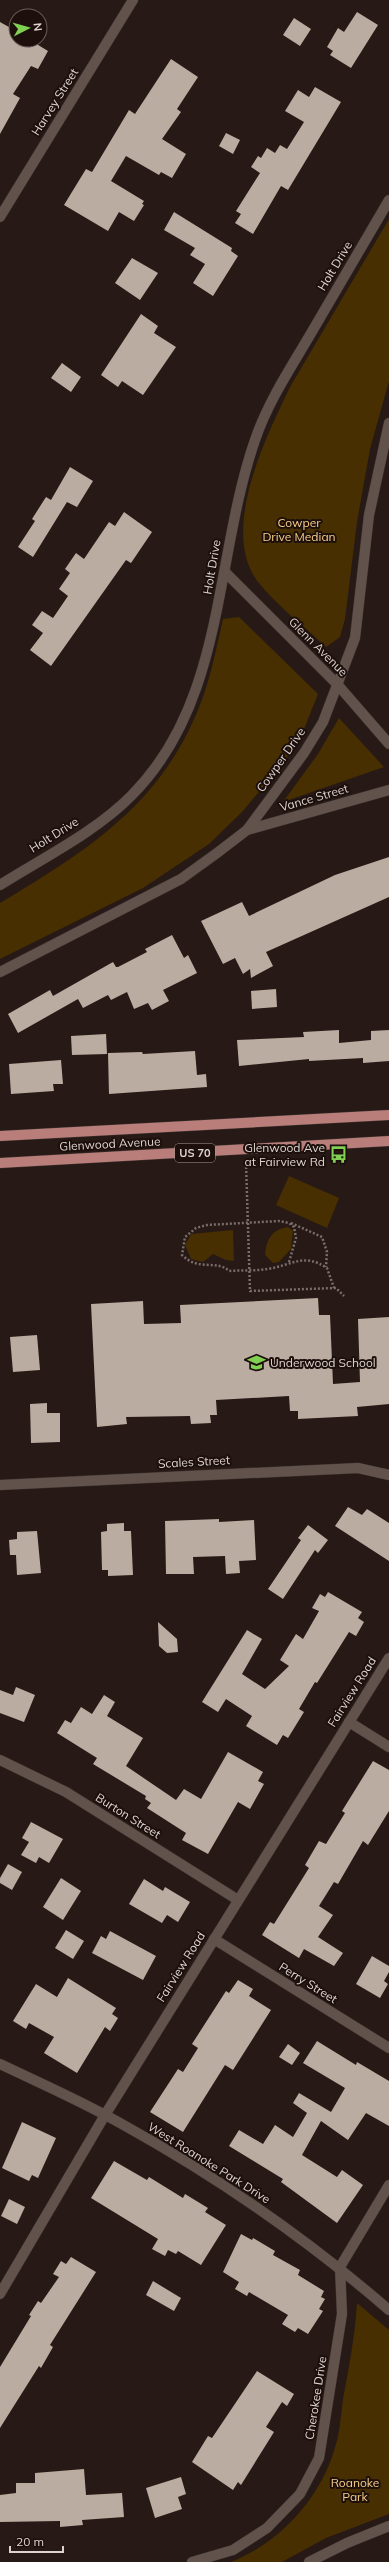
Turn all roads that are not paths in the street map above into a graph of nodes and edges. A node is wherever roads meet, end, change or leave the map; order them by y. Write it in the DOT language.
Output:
graph roads {
  1 [pos="133,0"];
  2 [pos="389,200"];
  3 [pos="0,217"];
  4 [pos="389,423"];
  5 [pos="225,572"];
  6 [pos="337,684"];
  7 [pos="389,744"];
  8 [pos="389,790"];
  9 [pos="247,830"];
  10 [pos="0,884"];
  11 [pos="0,972"];
  12 [pos="389,1115"];
  13 [pos="0,1136"];
  14 [pos="389,1141"];
  15 [pos="0,1163"];
  16 [pos="389,1475"];
  17 [pos="0,1485"];
  18 [pos="389,1658"];
  19 [pos="349,1722"];
  20 [pos="389,1747"];
  21 [pos="0,1760"];
  22 [pos="238,1900"];
  23 [pos="214,1939"];
  24 [pos="389,2048"];
  25 [pos="0,2064"];
  26 [pos="105,2115"];
  27 [pos="389,2184"];
  28 [pos="340,2267"];
  29 [pos="0,2294"];
  30 [pos="389,2310"];
  31 [pos="389,2526"];
  32 [pos="192,2562"];
  33 [pos="308,2562"];
  1 -- 3 [label="street, Harvey Street"];
  2 -- 5 [label="street, Holt Drive"];
  4 -- 6 [label="street, Cowper Drive"];
  5 -- 6 [label="street, Glenn Avenue"];
  5 -- 10 [label="street, Holt Drive"];
  6 -- 7 [label="street, Glenn Avenue"];
  6 -- 9 [label="street, Cowper Drive"];
  8 -- 9 [label="street, Vance Street"];
  9 -- 11 [label="street, Cowper Drive"];
  12 -- 13 [label="main road, Glenwood Avenue / US 70"];
  14 -- 15 [label="main road, Glenwood Avenue / US 70"];
  16 -- 17 [label="street, Scales Street"];
  18 -- 19 [label="street, Fairview Road"];
  19 -- 20 [label="street"];
  19 -- 22 [label="street, Fairview Road"];
  21 -- 22 [label="street, Burton Street"];
  22 -- 23 [label="street, Fairview Road"];
  23 -- 24 [label="street, Perry Street"];
  23 -- 26 [label="street, Fairview Road"];
  25 -- 26 [label="street, West Roanoke Park Drive"];
  26 -- 28 [label="street, West Roanoke Park Drive"];
  26 -- 29 [label="street, Fairview Road"];
  27 -- 28 [label="street"];
  28 -- 30 [label="street, West Roanoke Park Drive"];
  28 -- 32 [label="street, Cherokee Drive"];
  31 -- 33 [label="street"];
}
